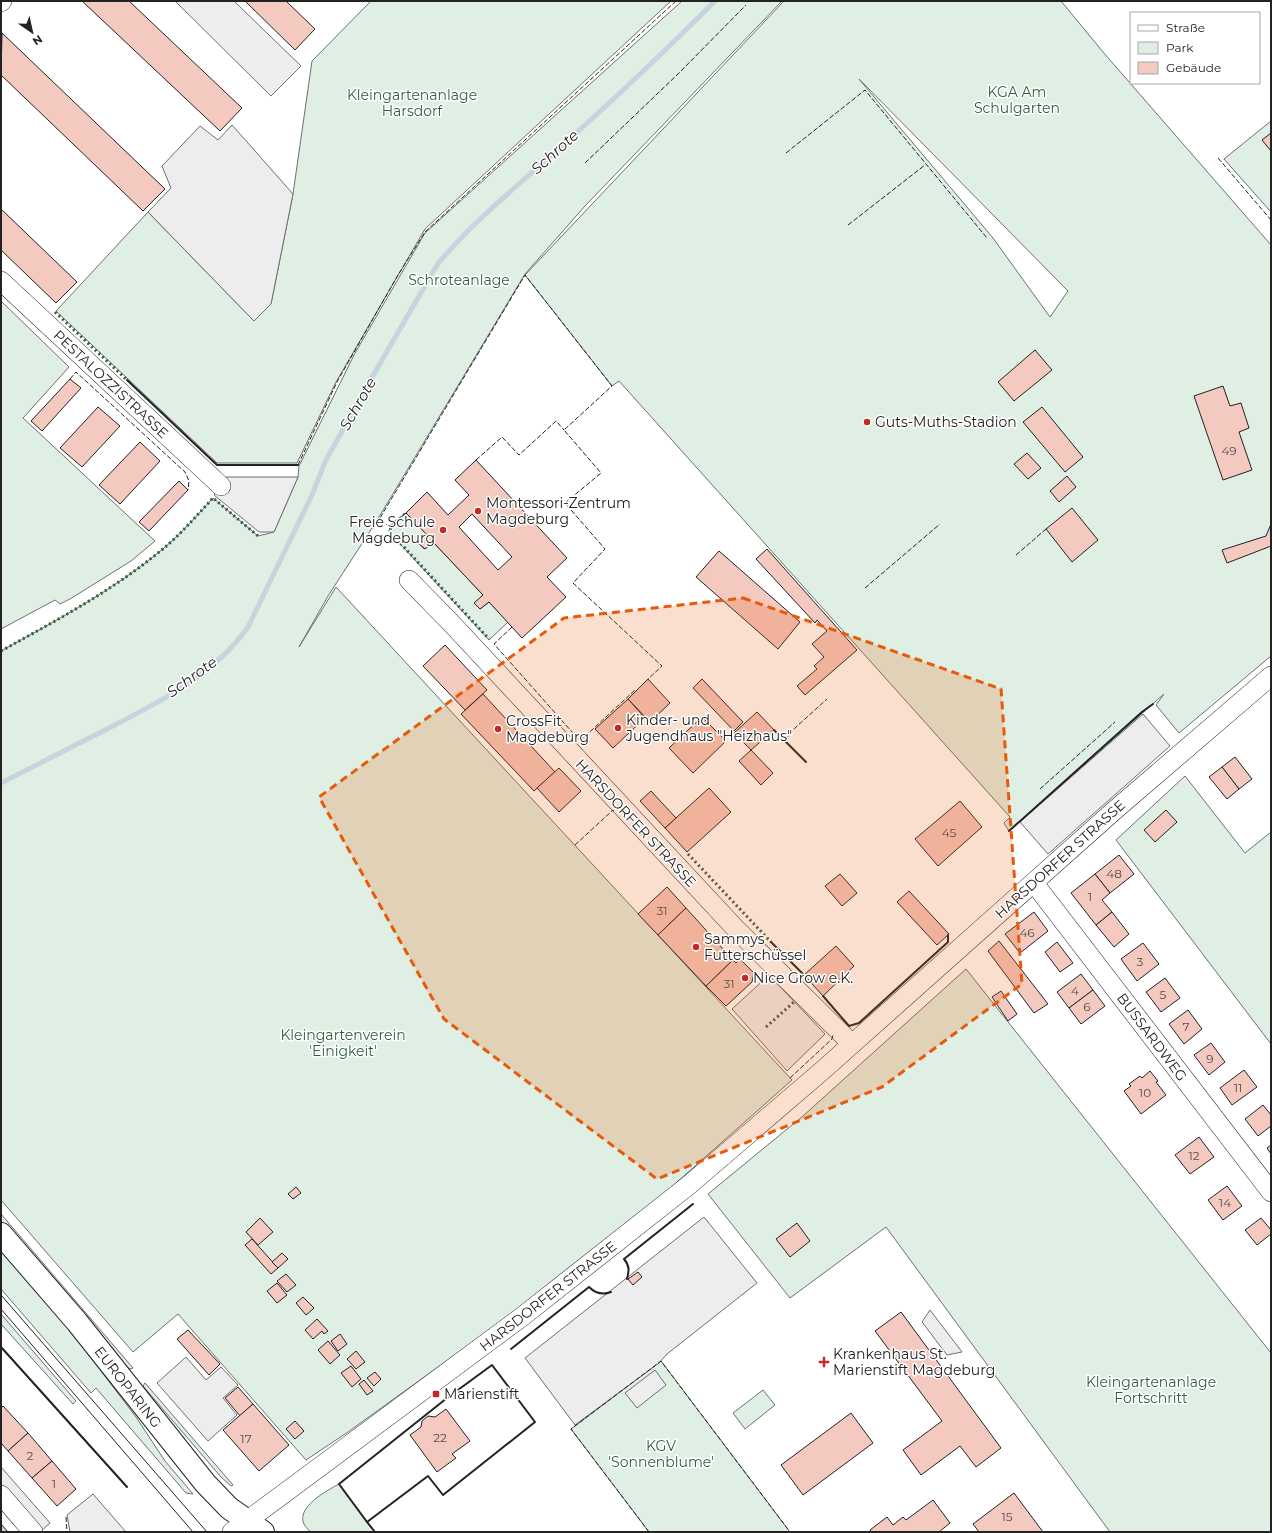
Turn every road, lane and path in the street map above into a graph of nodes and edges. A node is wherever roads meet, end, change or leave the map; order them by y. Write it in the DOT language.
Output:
graph roads {
  1 [pos="1,281"];
  2 [pos="220,486"];
  3 [pos="409,580"];
  4 [pos="1271,676"];
  5 [pos="1034,883"];
  6 [pos="852,1044"];
  7 [pos="1271,1192"];
  8 [pos="1,1234"];
  9 [pos="1,1495"];
  10 [pos="247,1528"];
  11 [pos="33,1532"];
  1 -- 2 [label="street, PESTALOZZISTRASSE"];
  3 -- 6 [label="street, HARSDORFER STRASSE"];
  4 -- 5 [label="street, HARSDORFER STRASSE"];
  5 -- 6 [label="street, HARSDORFER STRASSE"];
  5 -- 7 [label="street, BUSSARDWEG"];
  6 -- 10 [label="street, HARSDORFER STRASSE"];
  8 -- 10 [label="main road, EUROPARING"];
  9 -- 11 [label="street"];
}
